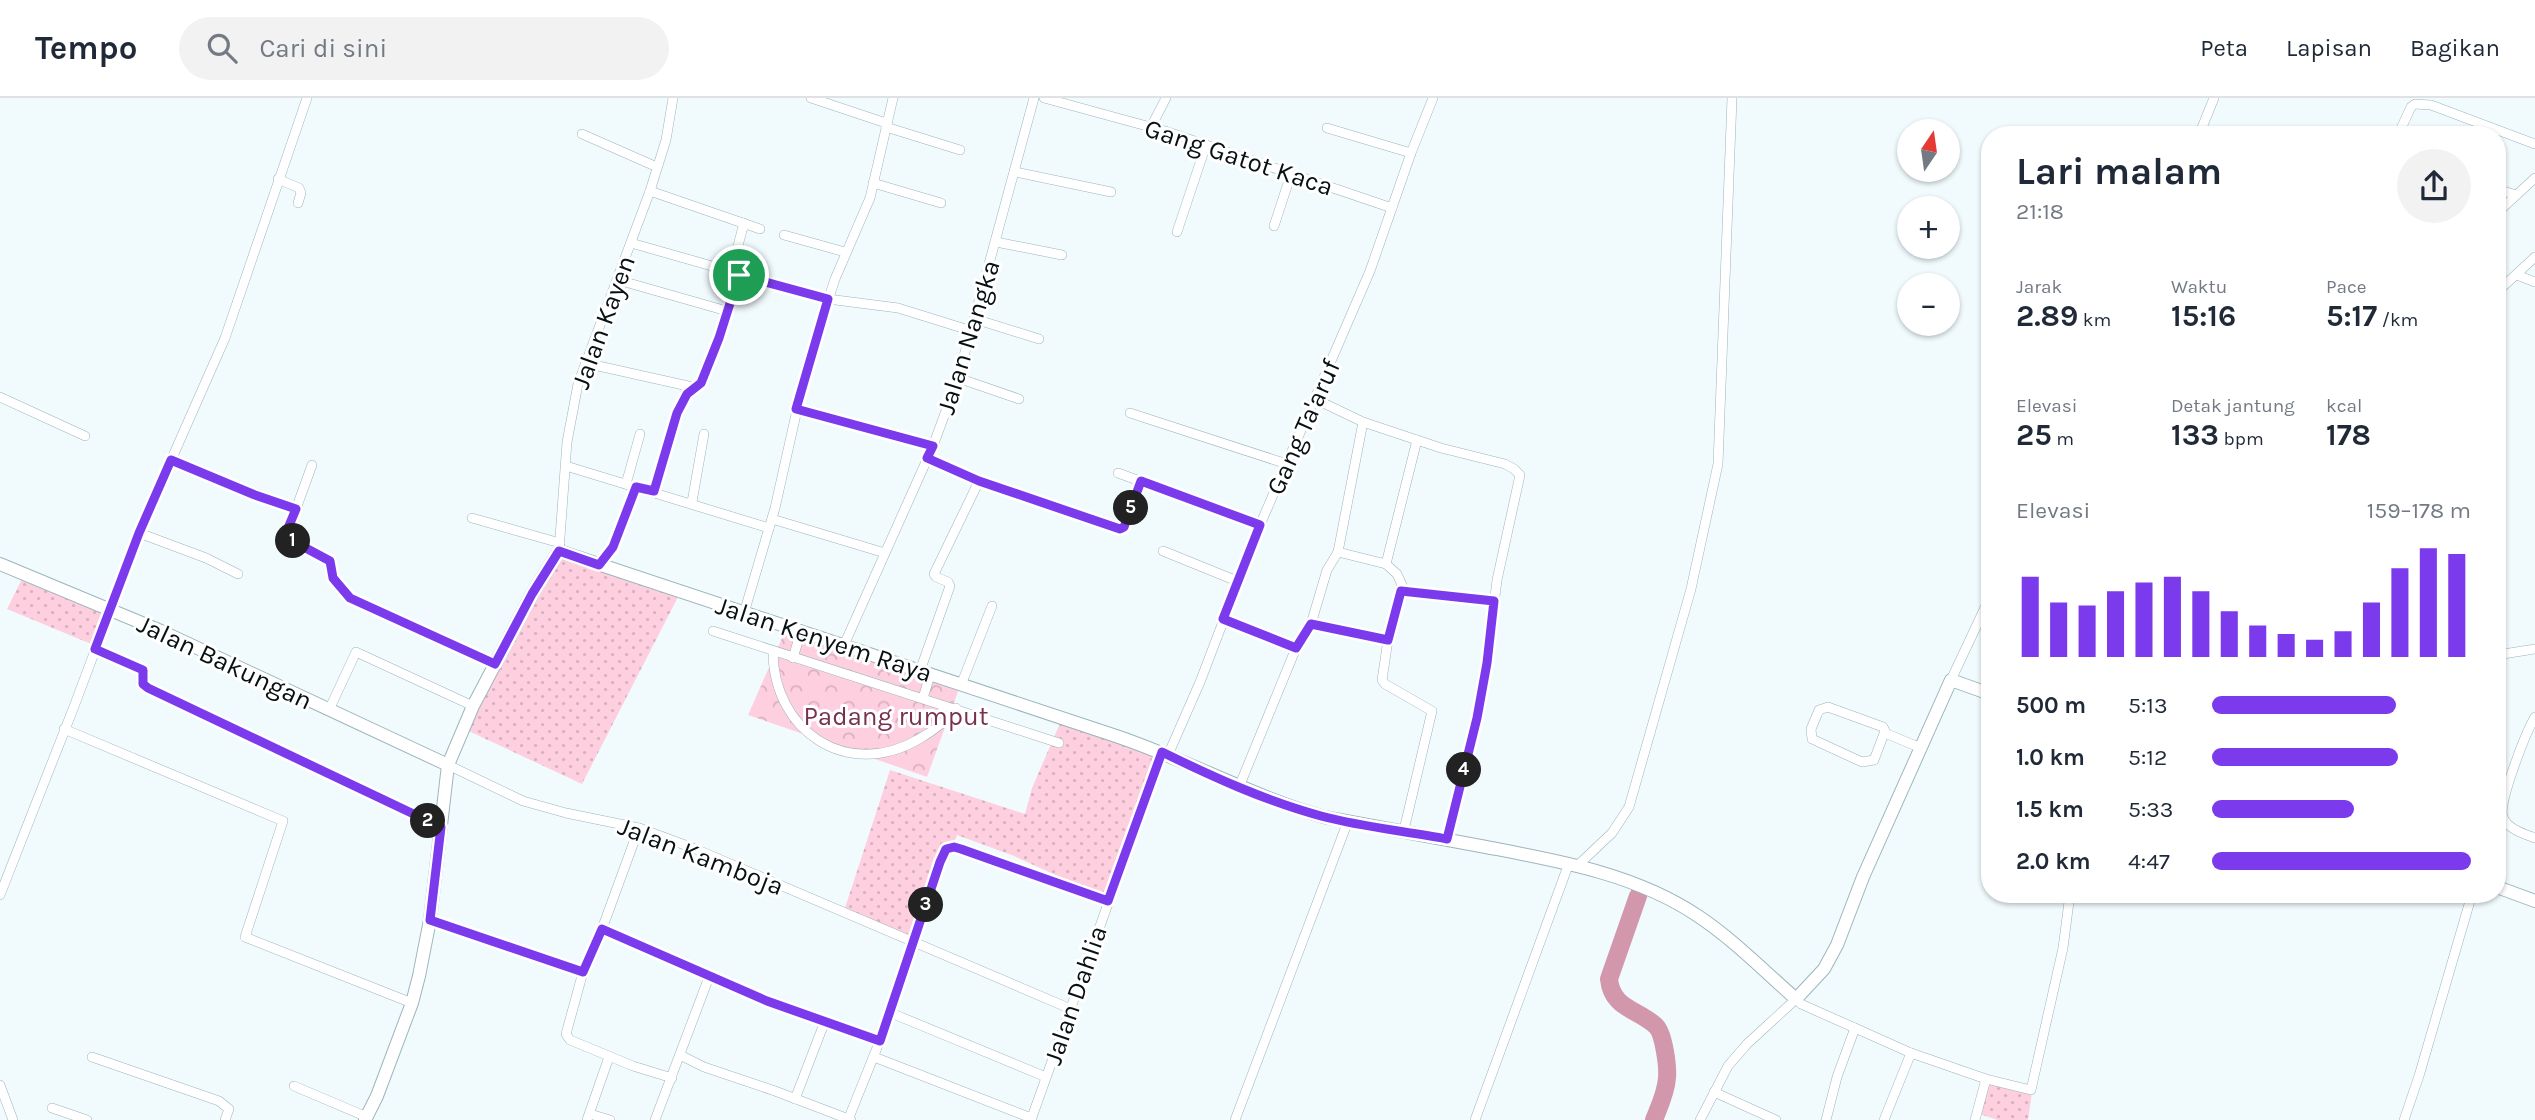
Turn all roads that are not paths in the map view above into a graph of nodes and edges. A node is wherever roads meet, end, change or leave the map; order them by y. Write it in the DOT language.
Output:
graph roads {
  1 [pos="307,98"];
  2 [pos="673,98"];
  3 [pos="893,98"];
  4 [pos="1034,98"];
  5 [pos="1044,98"];
  6 [pos="1166,98"];
  7 [pos="1433,98"];
  8 [pos="1732,98"];
  9 [pos="2214,98"];
  10 [pos="818,99"];
  11 [pos="886,125"];
  12 [pos="2203,126"];
  13 [pos="2402,126"];
  14 [pos="2487,126"];
  15 [pos="1151,127"];
  16 [pos="1327,128"];
  17 [pos="2506,133"];
  18 [pos="582,134"];
  19 [pos="2535,144"];
  20 [pos="1206,145"];
  21 [pos="960,150"];
  22 [pos="1411,153"];
  23 [pos="657,167"];
  24 [pos="1015,172"];
  25 [pos="1291,174"];
  26 [pos="2535,178"];
  27 [pos="278,179"];
  28 [pos="873,183"];
  29 [pos="650,191"];
  30 [pos="1111,192"];
  31 [pos="2506,192"];
  32 [pos="2516,195"];
  33 [pos="941,203"];
  34 [pos="298,204"];
  35 [pos="2506,204"];
  36 [pos="1392,208"];
  37 [pos="744,223"];
  38 [pos="1274,226"];
  39 [pos="760,229"];
  40 [pos="1177,232"];
  41 [pos="784,235"];
  42 [pos="631,243"];
  43 [pos="996,243"];
  44 [pos="845,252"];
  45 [pos="1062,255"];
  46 [pos="2535,257"];
  47 [pos="735,273"];
  48 [pos="2517,275"];
  49 [pos="618,280"];
  50 [pos="2535,282"];
  51 [pos="2506,284"];
  52 [pos="828,299"];
  53 [pos="727,311"];
  54 [pos="975,319"];
  55 [pos="972,331"];
  56 [pos="1038,339"];
  57 [pos="585,363"];
  58 [pos="958,378"];
  59 [pos="697,388"];
  60 [pos="2,398"];
  61 [pos="1018,399"];
  62 [pos="1315,399"];
  63 [pos="796,409"];
  64 [pos="0,411"];
  65 [pos="1130,413"];
  66 [pos="1363,422"];
  67 [pos="640,434"];
  68 [pos="704,434"];
  69 [pos="85,436"];
  70 [pos="1417,440"];
  71 [pos="933,446"];
  72 [pos="927,458"];
  73 [pos="171,460"];
  74 [pos="1287,464"];
  75 [pos="312,465"];
  76 [pos="566,466"];
  77 [pos="1118,473"];
  78 [pos="979,481"];
  79 [pos="1141,481"];
  80 [pos="631,486"];
  81 [pos="654,491"];
  82 [pos="692,502"];
  83 [pos="296,509"];
  84 [pos="472,518"];
  85 [pos="771,524"];
  86 [pos="1260,525"];
  87 [pos="139,533"];
  88 [pos="559,547"];
  89 [pos="1163,551"];
  90 [pos="1338,551"];
  91 [pos="885,553"];
  92 [pos="0,564"];
  93 [pos="1386,564"];
  94 [pos="599,565"];
  95 [pos="238,574"];
  96 [pos="1237,581"];
  97 [pos="1401,591"];
  98 [pos="1494,601"];
  99 [pos="992,606"];
  100 [pos="110,609"];
  101 [pos="744,613"];
  102 [pos="1981,616"];
  103 [pos="1223,619"];
  104 [pos="1311,624"];
  105 [pos="713,631"];
  106 [pos="801,631"];
  107 [pos="1388,640"];
  108 [pos="844,645"];
  109 [pos="1296,648"];
  110 [pos="95,649"];
  111 [pos="2535,649"];
  112 [pos="773,651"];
  113 [pos="2506,653"];
  114 [pos="793,658"];
  115 [pos="495,664"];
  116 [pos="925,673"];
  117 [pos="1951,680"];
  118 [pos="961,685"];
  119 [pos="1981,691"];
  120 [pos="923,698"];
  121 [pos="472,706"];
  122 [pos="956,708"];
  123 [pos="329,710"];
  124 [pos="2535,717"];
  125 [pos="64,729"];
  126 [pos="1885,733"];
  127 [pos="1059,743"];
  128 [pos="1921,748"];
  129 [pos="1165,753"];
  130 [pos="448,765"];
  131 [pos="1239,787"];
  132 [pos="2506,795"];
  133 [pos="1348,821"];
  134 [pos="2506,822"];
  135 [pos="441,827"];
  136 [pos="639,828"];
  137 [pos="1404,831"];
  138 [pos="2535,838"];
  139 [pos="1447,839"];
  140 [pos="1574,864"];
  141 [pos="2506,890"];
  142 [pos="0,895"];
  143 [pos="1108,901"];
  144 [pos="2535,901"];
  145 [pos="2069,903"];
  146 [pos="2469,903"];
  147 [pos="430,920"];
  148 [pos="602,929"];
  149 [pos="913,943"];
  150 [pos="583,972"];
  151 [pos="709,977"];
  152 [pos="1796,999"];
  153 [pos="412,1003"];
  154 [pos="1071,1009"];
  155 [pos="891,1013"];
  156 [pos="825,1021"];
  157 [pos="1856,1028"];
  158 [pos="880,1041"];
  159 [pos="1911,1052"];
  160 [pos="680,1055"];
  161 [pos="92,1057"];
  162 [pos="609,1057"];
  163 [pos="874,1057"];
  164 [pos="1046,1077"];
  165 [pos="672,1078"];
  166 [pos="1986,1079"];
  167 [pos="0,1084"];
  168 [pos="295,1086"];
  169 [pos="1714,1092"];
  170 [pos="795,1099"];
  171 [pos="52,1108"];
  172 [pos="589,1117"];
  173 [pos="366,1119"];
  174 [pos="1031,1119"];
  175 [pos="13,1120"];
  176 [pos="88,1120"];
  177 [pos="225,1120"];
  178 [pos="610,1120"];
  179 [pos="655,1120"];
  180 [pos="849,1120"];
  181 [pos="1235,1120"];
  182 [pos="1475,1120"];
  183 [pos="1700,1120"];
  184 [pos="1776,1120"];
  185 [pos="1826,1120"];
  186 [pos="1884,1120"];
  187 [pos="1975,1120"];
  188 [pos="2404,1120"];
  1 -- 27 [label="street"];
  2 -- 23 [label="street, Jalan Kayen"];
  3 -- 11 [label="street"];
  4 -- 24 [label="street, Jalan Nangka"];
  5 -- 15 [label="street, Gang Gatot Kaca"];
  6 -- 15 [label="street"];
  7 -- 22 [label="street, Gang Ta'aruf"];
  8 -- 140 [label="street"];
  9 -- 12 [label="street"];
  10 -- 11 [label="street"];
  11 -- 21 [label="street"];
  11 -- 28 [label="street"];
  13 -- 14 [label="street"];
  15 -- 20 [label="street, Gang Gatot Kaca"];
  16 -- 22 [label="street"];
  17 -- 19 [label="street"];
  18 -- 23 [label="street"];
  20 -- 25 [label="street, Gang Gatot Kaca"];
  20 -- 40 [label="street"];
  22 -- 36 [label="street, Gang Ta'aruf"];
  23 -- 29 [label="street, Jalan Kayen"];
  24 -- 30 [label="street"];
  24 -- 43 [label="street, Jalan Nangka"];
  25 -- 36 [label="street, Gang Gatot Kaca"];
  25 -- 38 [label="street"];
  26 -- 32 [label="street"];
  27 -- 34 [label="street"];
  27 -- 73 [label="street"];
  28 -- 33 [label="street"];
  28 -- 44 [label="street"];
  29 -- 37 [label="street"];
  29 -- 42 [label="street, Jalan Kayen"];
  31 -- 32 [label="street"];
  32 -- 35 [label="street"];
  36 -- 62 [label="street, Gang Ta'aruf"];
  37 -- 39 [label="street"];
  37 -- 47 [label="street"];
  41 -- 44 [label="street"];
  42 -- 47 [label="street"];
  42 -- 49 [label="street, Jalan Kayen"];
  43 -- 45 [label="street"];
  43 -- 54 [label="street, Jalan Nangka"];
  44 -- 52 [label="street"];
  46 -- 48 [label="street"];
  47 -- 52 [label="street"];
  47 -- 53 [label="street"];
  48 -- 50 [label="street"];
  48 -- 51 [label="street"];
  49 -- 53 [label="street"];
  49 -- 57 [label="street, Jalan Kayen"];
  52 -- 55 [label="street"];
  52 -- 63 [label="street"];
  53 -- 59 [label="street"];
  54 -- 55 [label="street, Jalan Nangka"];
  54 -- 56 [label="street"];
  55 -- 58 [label="street, Jalan Nangka"];
  57 -- 59 [label="street"];
  57 -- 76 [label="street, Jalan Kayen"];
  58 -- 61 [label="street"];
  58 -- 71 [label="street, Jalan Nangka"];
  59 -- 81 [label="street"];
  60 -- 64 [label="street"];
  60 -- 69 [label="street"];
  62 -- 66 [label="street"];
  62 -- 74 [label="street, Gang Ta'aruf"];
  63 -- 71 [label="street"];
  63 -- 85 [label="street"];
  65 -- 74 [label="street"];
  66 -- 70 [label="street"];
  66 -- 90 [label="street"];
  67 -- 80 [label="street"];
  68 -- 82 [label="street"];
  70 -- 93 [label="street"];
  70 -- 98 [label="street"];
  71 -- 72 [label="street, Jalan Nangka"];
  72 -- 78 [label="street"];
  72 -- 91 [label="street, Jalan Nangka"];
  73 -- 83 [label="street"];
  73 -- 87 [label="street"];
  74 -- 86 [label="street, Gang Ta'aruf"];
  75 -- 83 [label="street"];
  76 -- 80 [label="street"];
  76 -- 88 [label="street, Jalan Kayen"];
  77 -- 79 [label="street"];
  78 -- 79 [label="street"];
  78 -- 116 [label="street"];
  79 -- 86 [label="street"];
  80 -- 81 [label="street"];
  80 -- 94 [label="street"];
  81 -- 82 [label="street"];
  82 -- 85 [label="street"];
  83 -- 115 [label="street"];
  84 -- 88 [label="street"];
  85 -- 91 [label="street"];
  85 -- 101 [label="street"];
  86 -- 96 [label="street, Gang Ta'aruf"];
  87 -- 95 [label="street"];
  87 -- 100 [label="street"];
  88 -- 94 [label="street, Jalan Kenyem Raya"];
  88 -- 115 [label="street"];
  89 -- 96 [label="street"];
  90 -- 93 [label="street"];
  90 -- 104 [label="street"];
  91 -- 108 [label="street, Jalan Nangka"];
  92 -- 100 [label="street, Jalan Bakungan"];
  93 -- 97 [label="street"];
  94 -- 101 [label="street, Jalan Kenyem Raya"];
  96 -- 103 [label="street, Gang Ta'aruf"];
  97 -- 98 [label="street"];
  97 -- 107 [label="street"];
  98 -- 139 [label="street"];
  99 -- 118 [label="street"];
  100 -- 110 [label="street"];
  100 -- 123 [label="street, Jalan Bakungan"];
  101 -- 106 [label="street, Jalan Kenyem Raya"];
  102 -- 117 [label="street"];
  103 -- 109 [label="street"];
  103 -- 129 [label="street, Gang Ta'aruf"];
  104 -- 107 [label="street"];
  104 -- 109 [label="street"];
  105 -- 112 [label="street"];
  106 -- 108 [label="street, Jalan Kenyem Raya"];
  106 -- 114 [label="street"];
  107 -- 137 [label="street"];
  108 -- 116 [label="street, Jalan Kenyem Raya"];
  109 -- 131 [label="street"];
  110 -- 125 [label="street"];
  110 -- 135 [label="street"];
  111 -- 113 [label="street"];
  112 -- 114 [label="street"];
  112 -- 122 [label="street"];
  114 -- 120 [label="street"];
  115 -- 121 [label="street"];
  116 -- 118 [label="street, Jalan Kenyem Raya"];
  116 -- 120 [label="street"];
  117 -- 119 [label="street"];
  117 -- 128 [label="street"];
  118 -- 129 [label="street, Jalan Kenyem Raya"];
  120 -- 122 [label="street"];
  121 -- 123 [label="street"];
  121 -- 130 [label="street"];
  122 -- 127 [label="street"];
  123 -- 130 [label="street, Jalan Bakungan"];
  124 -- 132 [label="street"];
  125 -- 142 [label="street"];
  125 -- 153 [label="street"];
  126 -- 126 [label="street"];
  126 -- 128 [label="street"];
  128 -- 152 [label="street"];
  129 -- 131 [label="street, Jalan Kenyem Raya"];
  129 -- 143 [label="street, Jalan Dahlia"];
  130 -- 135 [label="street"];
  130 -- 136 [label="street, Jalan Kamboja"];
  131 -- 133 [label="street, Jalan Kenyem Raya"];
  133 -- 137 [label="street, Jalan Kenyem Raya"];
  133 -- 181 [label="street"];
  134 -- 138 [label="street"];
  135 -- 147 [label="street"];
  136 -- 148 [label="street"];
  136 -- 149 [label="street, Jalan Kamboja"];
  137 -- 139 [label="street, Jalan Kenyem Raya"];
  139 -- 140 [label="street, Jalan Kenyem Raya"];
  140 -- 152 [label="street, Jalan Kenyem Raya"];
  140 -- 182 [label="street"];
  141 -- 144 [label="street"];
  143 -- 149 [label="street"];
  143 -- 154 [label="street, Jalan Dahlia"];
  145 -- 166 [label="street"];
  146 -- 188 [label="street"];
  147 -- 150 [label="street"];
  147 -- 153 [label="street"];
  148 -- 150 [label="street"];
  148 -- 151 [label="street"];
  149 -- 154 [label="street, Jalan Kamboja"];
  149 -- 155 [label="street"];
  150 -- 162 [label="street"];
  151 -- 156 [label="street"];
  151 -- 160 [label="street"];
  152 -- 157 [label="street"];
  152 -- 169 [label="street"];
  153 -- 173 [label="street"];
  154 -- 164 [label="street, Jalan Dahlia"];
  155 -- 158 [label="street"];
  155 -- 164 [label="street"];
  156 -- 158 [label="street"];
  156 -- 170 [label="street"];
  157 -- 159 [label="street"];
  157 -- 185 [label="street"];
  158 -- 163 [label="street"];
  159 -- 166 [label="street"];
  159 -- 186 [label="street"];
  160 -- 165 [label="street"];
  160 -- 170 [label="street"];
  161 -- 177 [label="street"];
  162 -- 165 [label="street"];
  162 -- 172 [label="street"];
  163 -- 174 [label="street"];
  163 -- 180 [label="street"];
  164 -- 174 [label="street, Jalan Dahlia"];
  165 -- 179 [label="street"];
  166 -- 187 [label="street"];
  167 -- 175 [label="street"];
  168 -- 173 [label="street"];
  169 -- 183 [label="street"];
  169 -- 184 [label="street"];
  170 -- 180 [label="street"];
  171 -- 176 [label="street"];
  172 -- 178 [label="street"];
}
